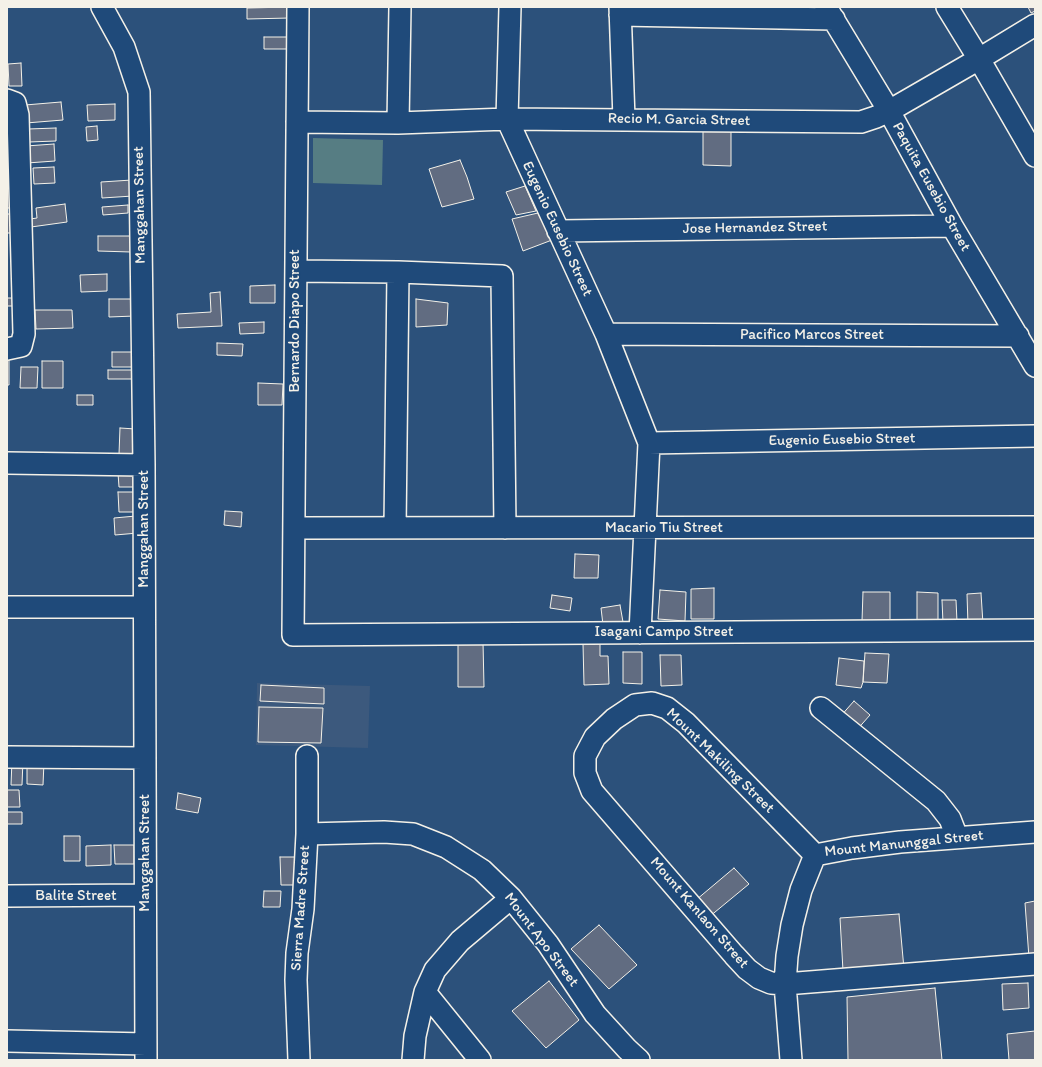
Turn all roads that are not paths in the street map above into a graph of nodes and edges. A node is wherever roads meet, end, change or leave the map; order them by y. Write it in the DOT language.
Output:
graph roads {
  1 [pos="102,7"];
  2 [pos="298,7"];
  3 [pos="400,7"];
  4 [pos="510,7"];
  5 [pos="947,7"];
  6 [pos="620,11"];
  7 [pos="830,13"];
  8 [pos="1035,24"];
  9 [pos="979,59"];
  10 [pos="11,102"];
  11 [pos="889,110"];
  12 [pos="507,119"];
  13 [pos="624,119"];
  14 [pos="297,122"];
  15 [pos="398,122"];
  16 [pos="1035,156"];
  17 [pos="952,226"];
  18 [pos="558,231"];
  19 [pos="296,271"];
  20 [pos="398,272"];
  21 [pos="606,334"];
  22 [pos="1018,336"];
  23 [pos="14,347"];
  24 [pos="1035,366"];
  25 [pos="1035,436"];
  26 [pos="649,443"];
  27 [pos="7,463"];
  28 [pos="144,465"];
  29 [pos="1035,527"];
  30 [pos="294,528"];
  31 [pos="396,528"];
  32 [pos="505,528"];
  33 [pos="644,528"];
  34 [pos="7,607"];
  35 [pos="144,607"];
  36 [pos="1035,630"];
  37 [pos="640,632"];
  38 [pos="293,635"];
  39 [pos="821,708"];
  40 [pos="614,719"];
  41 [pos="307,756"];
  42 [pos="7,757"];
  43 [pos="145,758"];
  44 [pos="1035,832"];
  45 [pos="307,834"];
  46 [pos="957,837"];
  47 [pos="815,855"];
  48 [pos="145,895"];
  49 [pos="7,896"];
  50 [pos="511,898"];
  51 [pos="1035,964"];
  52 [pos="786,984"];
  53 [pos="425,992"];
  54 [pos="7,1041"];
  55 [pos="146,1052"];
  56 [pos="299,1060"];
  57 [pos="413,1060"];
  58 [pos="480,1060"];
  59 [pos="639,1060"];
  60 [pos="791,1060"];
  1 -- 28 [label="street, Manggahan Street"];
  2 -- 14 [label="street, Bernardo Diapo Street"];
  3 -- 15 [label="street"];
  4 -- 12 [label="street, Eugenio Eusebio Street"];
  5 -- 9 [label="street"];
  6 -- 7 [label="street"];
  6 -- 13 [label="street"];
  7 -- 11 [label="street, Paquita Eusebio Street"];
  8 -- 9 [label="street, Recio M. Garcia Street"];
  9 -- 11 [label="street, Recio M. Garcia Street"];
  9 -- 16 [label="street"];
  10 -- 23 [label="street"];
  11 -- 13 [label="street, Recio M. Garcia Street"];
  11 -- 17 [label="street, Paquita Eusebio Street"];
  12 -- 13 [label="street, Recio M. Garcia Street"];
  12 -- 15 [label="street, Recio M. Garcia Street"];
  12 -- 18 [label="street, Eugenio Eusebio Street"];
  14 -- 15 [label="street, Recio M. Garcia Street"];
  14 -- 19 [label="street, Bernardo Diapo Street"];
  17 -- 18 [label="street, Jose Hernandez Street"];
  17 -- 22 [label="street, Paquita Eusebio Street"];
  18 -- 21 [label="street, Eugenio Eusebio Street"];
  19 -- 20 [label="street"];
  19 -- 30 [label="street, Bernardo Diapo Street"];
  20 -- 31 [label="street"];
  20 -- 32 [label="street"];
  21 -- 22 [label="street, Pacifico Marcos Street"];
  21 -- 26 [label="street, Eugenio Eusebio Street"];
  22 -- 24 [label="street, Paquita Eusebio Street"];
  25 -- 26 [label="street, Eugenio Eusebio Street"];
  26 -- 33 [label="street, Eugenio Eusebio Street"];
  27 -- 28 [label="street"];
  28 -- 35 [label="street, Manggahan Street"];
  29 -- 33 [label="street, Macario Tiu Street"];
  30 -- 31 [label="street, Macario Tiu Street"];
  30 -- 38 [label="street, Bernardo Diapo Street"];
  31 -- 32 [label="street, Macario Tiu Street"];
  32 -- 33 [label="street, Macario Tiu Street"];
  33 -- 37 [label="street, Eugenio Eusebio Street"];
  34 -- 35 [label="street"];
  35 -- 43 [label="street, Manggahan Street"];
  36 -- 37 [label="street, Isagani Campo Street"];
  37 -- 38 [label="street, Isagani Campo Street"];
  39 -- 46 [label="street"];
  40 -- 47 [label="street, Mount Makiling Street"];
  40 -- 52 [label="street, Mount Kanlaon Street"];
  41 -- 45 [label="street, Sierra Madre Street"];
  42 -- 43 [label="street"];
  43 -- 48 [label="street, Manggahan Street"];
  44 -- 46 [label="street, Mount Manunggal Street"];
  45 -- 50 [label="street, Mount Apo Street"];
  45 -- 56 [label="street, Sierra Madre Street"];
  46 -- 47 [label="street, Mount Manunggal Street"];
  47 -- 52 [label="street, Mount Manunggal Street"];
  48 -- 49 [label="street, Balite Street"];
  48 -- 55 [label="street, Manggahan Street"];
  50 -- 53 [label="street"];
  50 -- 59 [label="street, Mount Apo Street"];
  51 -- 52 [label="street, Mount Kanlaon Street"];
  52 -- 60 [label="street, Mount Manunggal Street"];
  53 -- 57 [label="street"];
  53 -- 58 [label="street"];
  54 -- 55 [label="street"];
}
